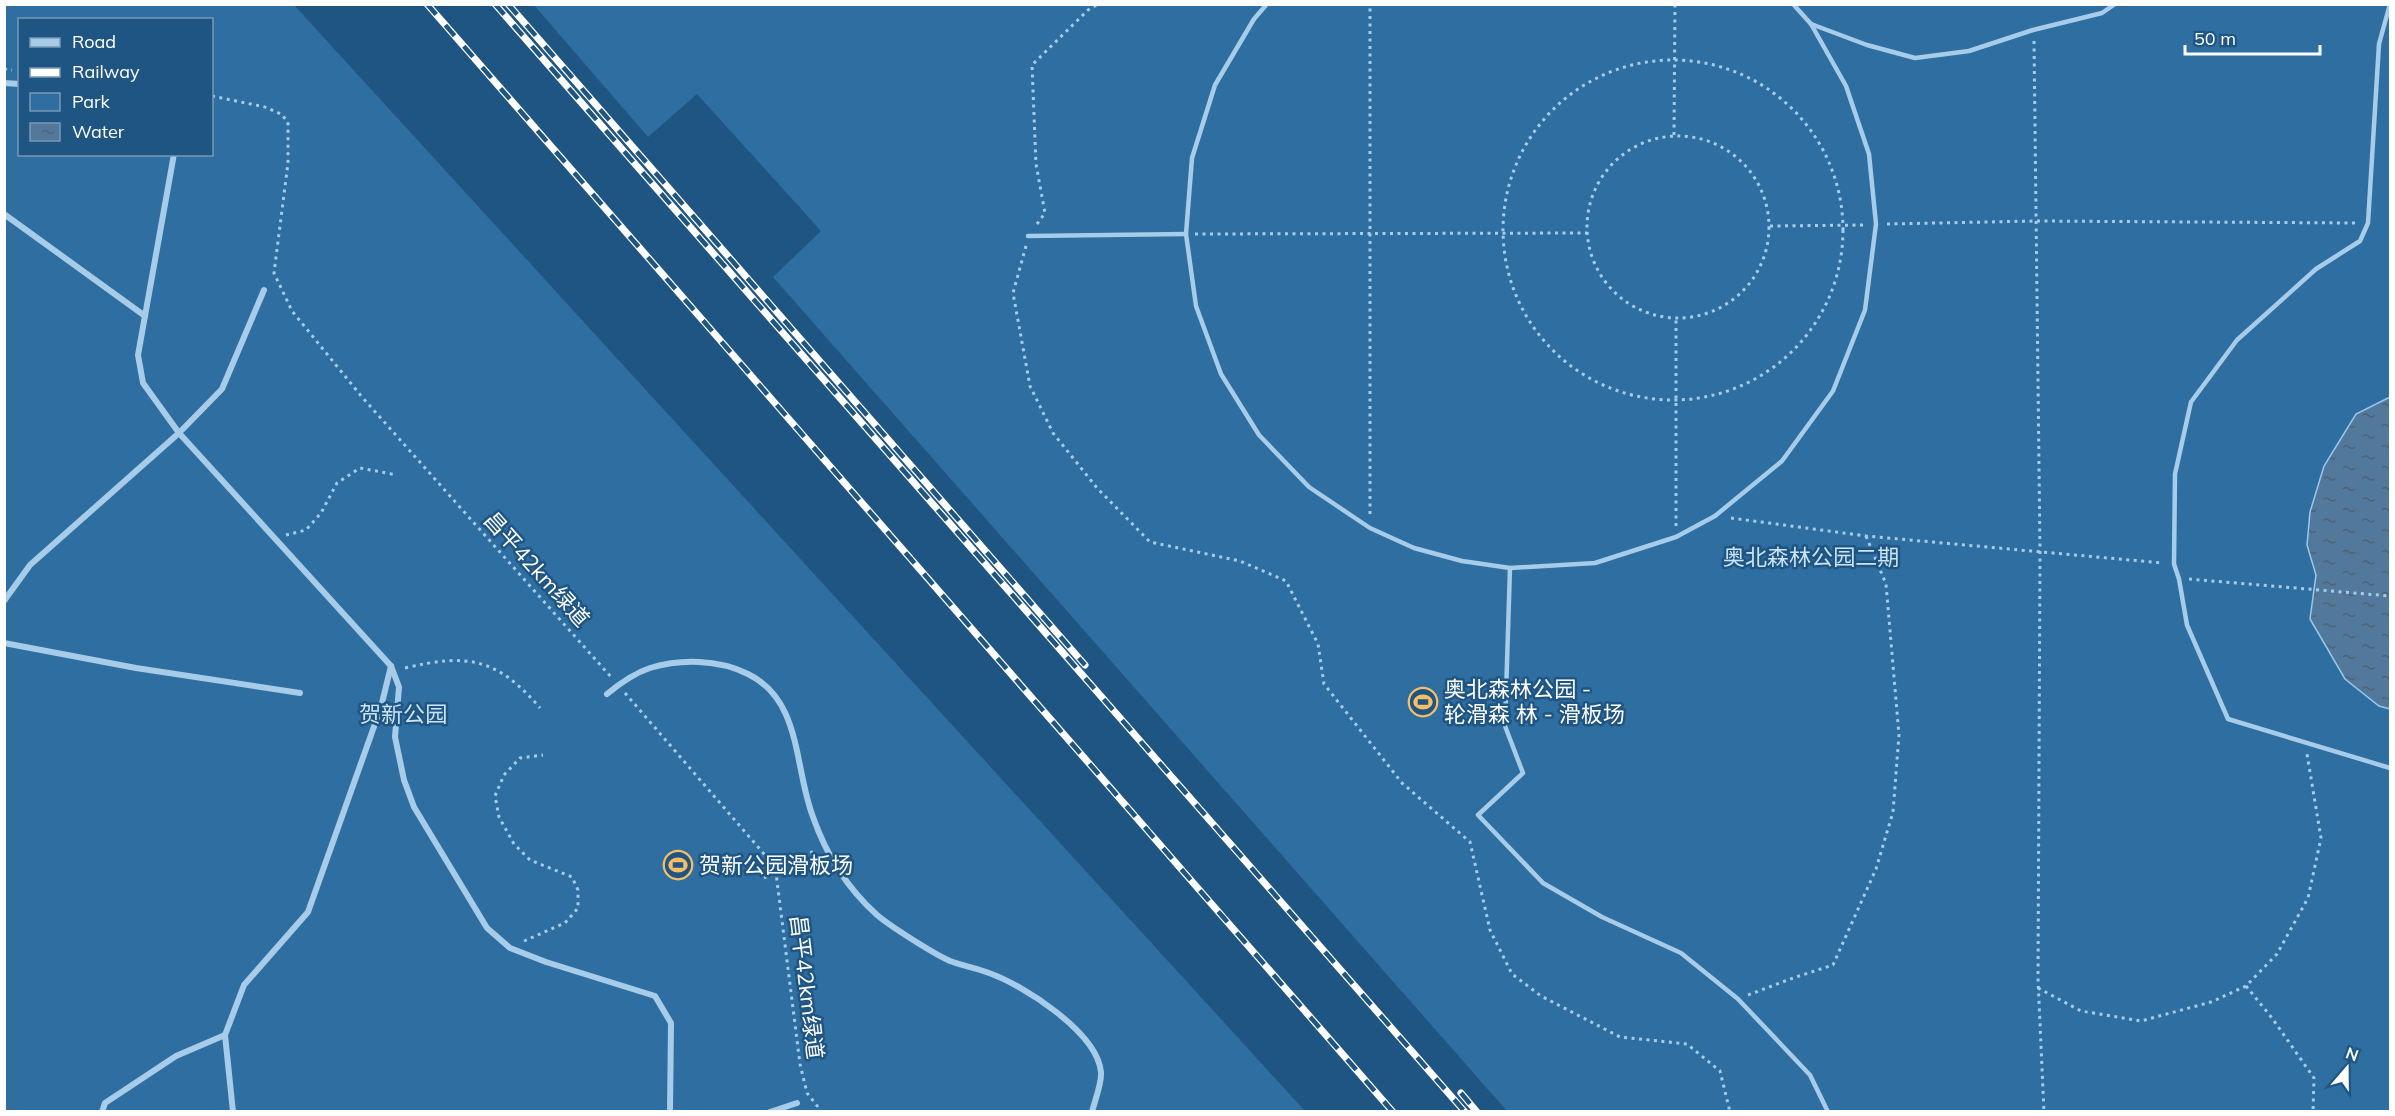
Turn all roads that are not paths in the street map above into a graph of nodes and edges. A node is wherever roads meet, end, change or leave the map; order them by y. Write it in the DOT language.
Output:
graph roads {
  1 [pos="1267,4"];
  2 [pos="1793,4"];
  3 [pos="2115,4"];
  4 [pos="2390,4"];
  5 [pos="1811,24"];
  6 [pos="174,156"];
  7 [pos="4,214"];
  8 [pos="1186,234"];
  9 [pos="1028,236"];
  10 [pos="264,290"];
  11 [pos="145,316"];
  12 [pos="179,433"];
  13 [pos="1510,568"];
  14 [pos="4,601"];
  15 [pos="4,643"];
  16 [pos="391,666"];
  17 [pos="300,693"];
  18 [pos="607,694"];
  19 [pos="2391,768"];
  20 [pos="225,1035"];
  21 [pos="797,1103"];
  22 [pos="102,1112"];
  23 [pos="233,1112"];
  24 [pos="670,1112"];
  25 [pos="770,1112"];
  26 [pos="1092,1112"];
  27 [pos="1828,1112"];
  1 -- 8 [label="lane"];
  2 -- 5 [label="lane"];
  3 -- 5 [label="lane"];
  4 -- 19 [label="lane"];
  5 -- 13 [label="lane"];
  6 -- 11 [label="street"];
  7 -- 11 [label="street"];
  8 -- 9 [label="lane"];
  8 -- 13 [label="lane"];
  10 -- 12 [label="street"];
  11 -- 12 [label="street"];
  12 -- 14 [label="street"];
  12 -- 16 [label="street"];
  13 -- 27 [label="lane"];
  15 -- 17 [label="street"];
  16 -- 20 [label="street"];
  16 -- 24 [label="street"];
  18 -- 26 [label="street"];
  20 -- 22 [label="street"];
  20 -- 23 [label="street"];
  21 -- 25 [label="street"];
}
